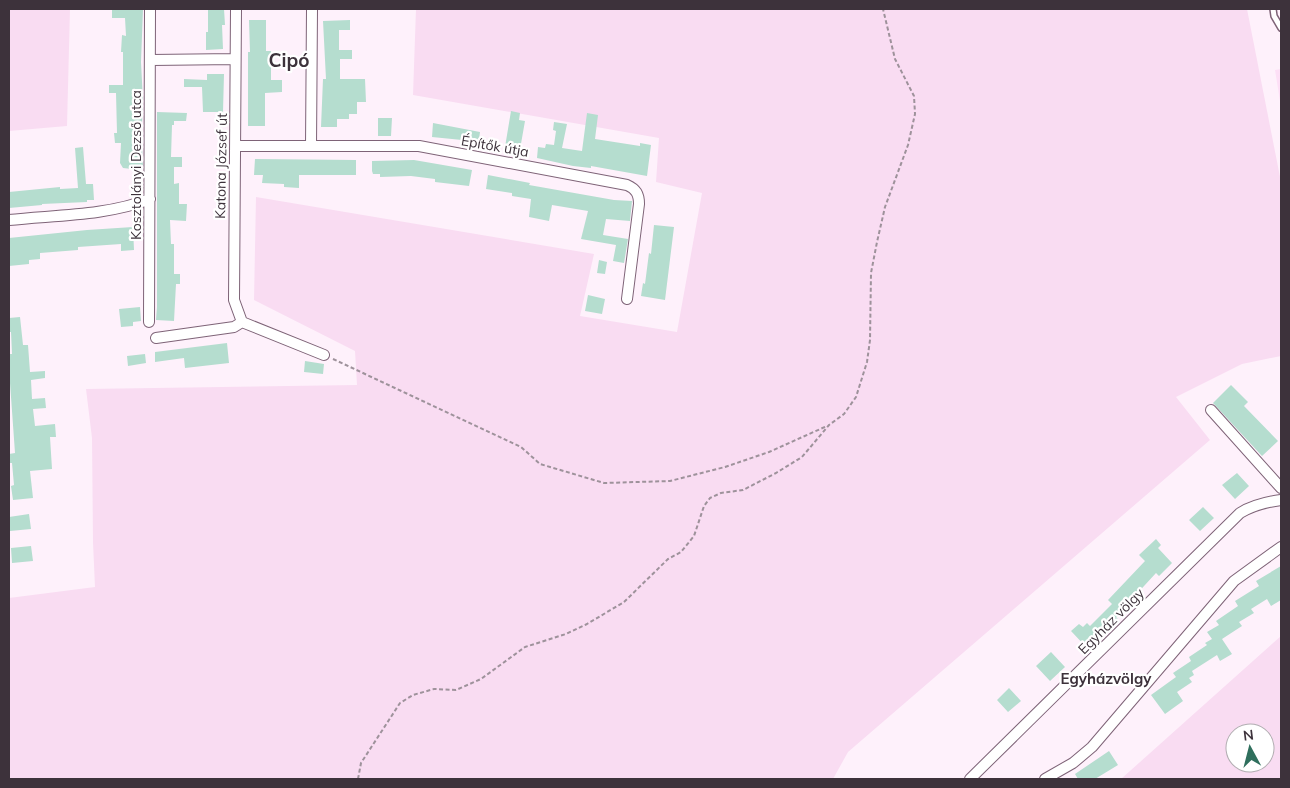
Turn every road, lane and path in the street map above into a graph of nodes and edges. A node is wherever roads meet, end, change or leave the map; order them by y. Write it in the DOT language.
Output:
graph roads {
  1 [pos="150,9"];
  2 [pos="236,9"];
  3 [pos="312,9"];
  4 [pos="883,9"];
  5 [pos="1273,9"];
  6 [pos="1281,28"];
  7 [pos="235,59"];
  8 [pos="150,60"];
  9 [pos="236,146"];
  10 [pos="311,146"];
  11 [pos="150,199"];
  12 [pos="9,220"];
  13 [pos="627,299"];
  14 [pos="149,322"];
  15 [pos="242,322"];
  16 [pos="156,338"];
  17 [pos="324,355"];
  18 [pos="1211,410"];
  19 [pos="830,425"];
  20 [pos="1281,488"];
  21 [pos="1281,500"];
  22 [pos="1281,547"];
  23 [pos="358,779"];
  24 [pos="970,779"];
  25 [pos="1045,779"];
  1 -- 8 [label="street, Kosztolányi Dezső utca"];
  2 -- 7 [label="street, Katona József út"];
  3 -- 10 [label="street"];
  4 -- 19 [label="path"];
  5 -- 6 [label="lane"];
  7 -- 8 [label="street"];
  7 -- 9 [label="street, Katona József út"];
  8 -- 11 [label="street, Kosztolányi Dezső utca"];
  9 -- 10 [label="street, Építők útja"];
  9 -- 15 [label="street, Katona József út"];
  10 -- 13 [label="street, Építők útja"];
  11 -- 12 [label="street"];
  11 -- 14 [label="street, Kosztolányi Dezső utca"];
  15 -- 16 [label="street"];
  15 -- 17 [label="street"];
  17 -- 19 [label="path"];
  18 -- 20 [label="street"];
  19 -- 23 [label="path"];
  21 -- 24 [label="street, Egyház völgy"];
  22 -- 25 [label="street"];
}
